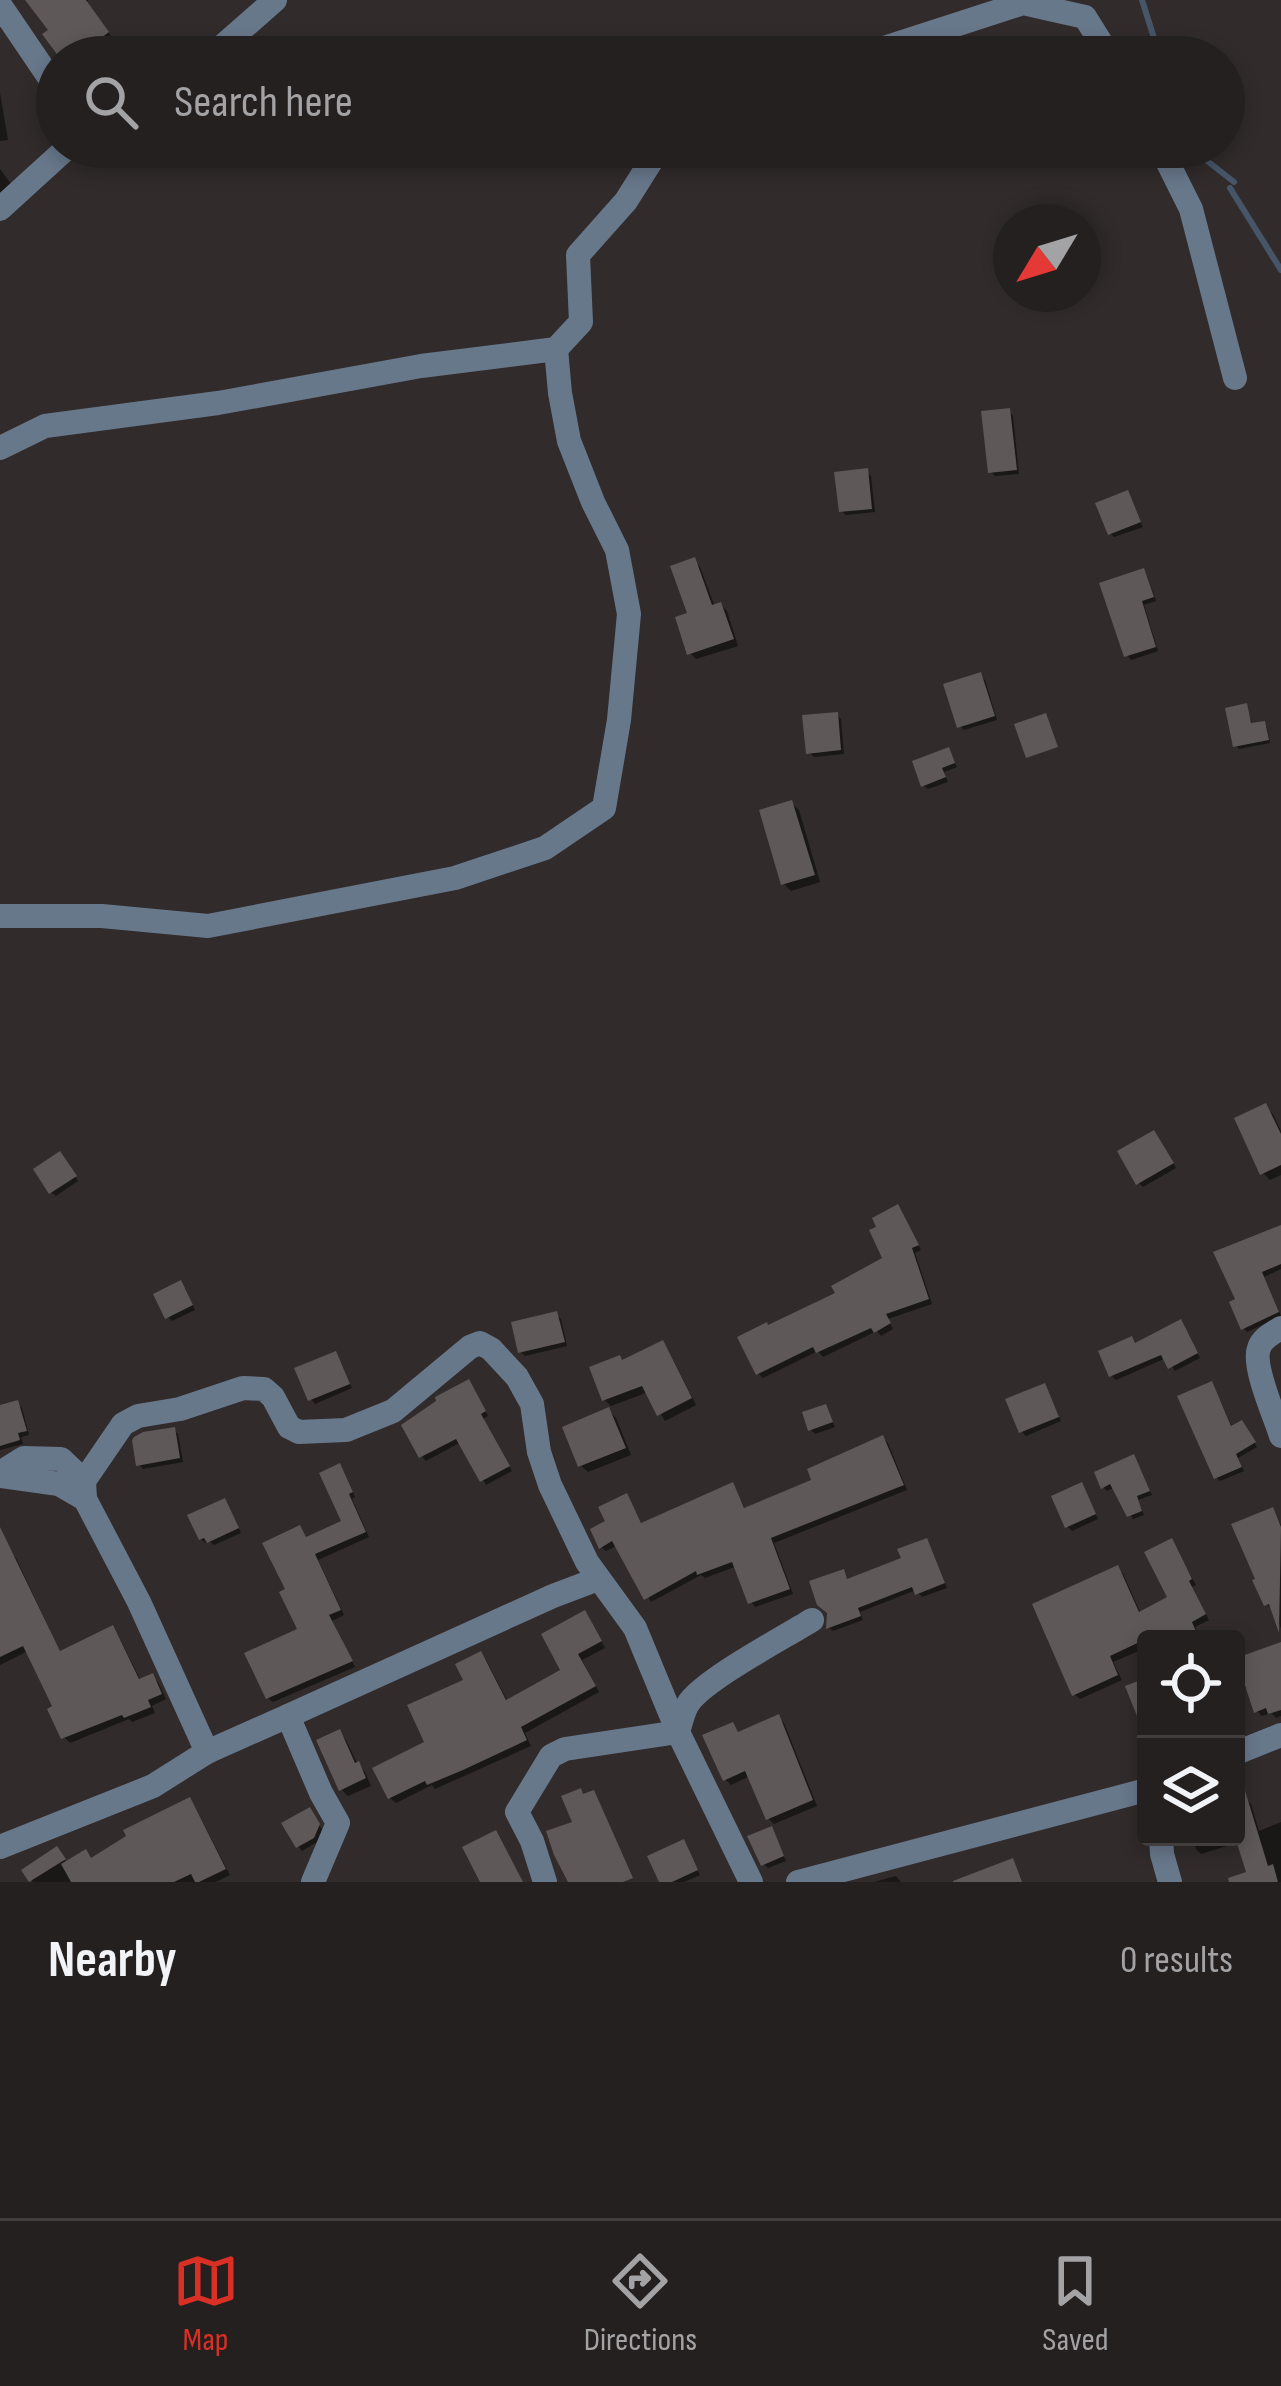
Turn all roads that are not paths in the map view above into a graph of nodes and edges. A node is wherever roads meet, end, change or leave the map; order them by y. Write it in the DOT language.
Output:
graph roads {
  1 [pos="275,0"];
  2 [pos="4,19"];
  3 [pos="234,36"];
  4 [pos="921,36"];
  5 [pos="1097,36"];
  6 [pos="36,61"];
  7 [pos="45,168"];
  8 [pos="647,168"];
  9 [pos="1170,168"];
  10 [pos="0,209"];
  11 [pos="556,349"];
  12 [pos="1235,378"];
  13 [pos="0,448"];
  14 [pos="0,916"];
  15 [pos="1281,1328"];
  16 [pos="1281,1436"];
  17 [pos="0,1474"];
  18 [pos="84,1490"];
  19 [pos="598,1579"];
  20 [pos="812,1620"];
  21 [pos="288,1716"];
  22 [pos="678,1732"];
  23 [pos="1281,1735"];
  24 [pos="1245,1749"];
  25 [pos="208,1752"];
  26 [pos="1137,1792"];
  27 [pos="1162,1846"];
  28 [pos="0,1847"];
  29 [pos="314,1882"];
  30 [pos="545,1882"];
  31 [pos="752,1882"];
  32 [pos="798,1882"];
  33 [pos="1170,1882"];
  1 -- 3 [label="street"];
  2 -- 6 [label="street"];
  4 -- 5 [label="street"];
  7 -- 10 [label="street"];
  8 -- 11 [label="street"];
  9 -- 12 [label="street"];
  11 -- 13 [label="street"];
  11 -- 14 [label="street"];
  15 -- 16 [label="street"];
  17 -- 18 [label="street"];
  18 -- 19 [label="street"];
  18 -- 25 [label="street"];
  19 -- 21 [label="street"];
  19 -- 22 [label="street"];
  20 -- 22 [label="street"];
  21 -- 25 [label="street"];
  21 -- 29 [label="street"];
  22 -- 30 [label="street"];
  22 -- 31 [label="street"];
  23 -- 24 [label="street"];
  25 -- 28 [label="street"];
  26 -- 32 [label="street"];
  27 -- 33 [label="street"];
}
